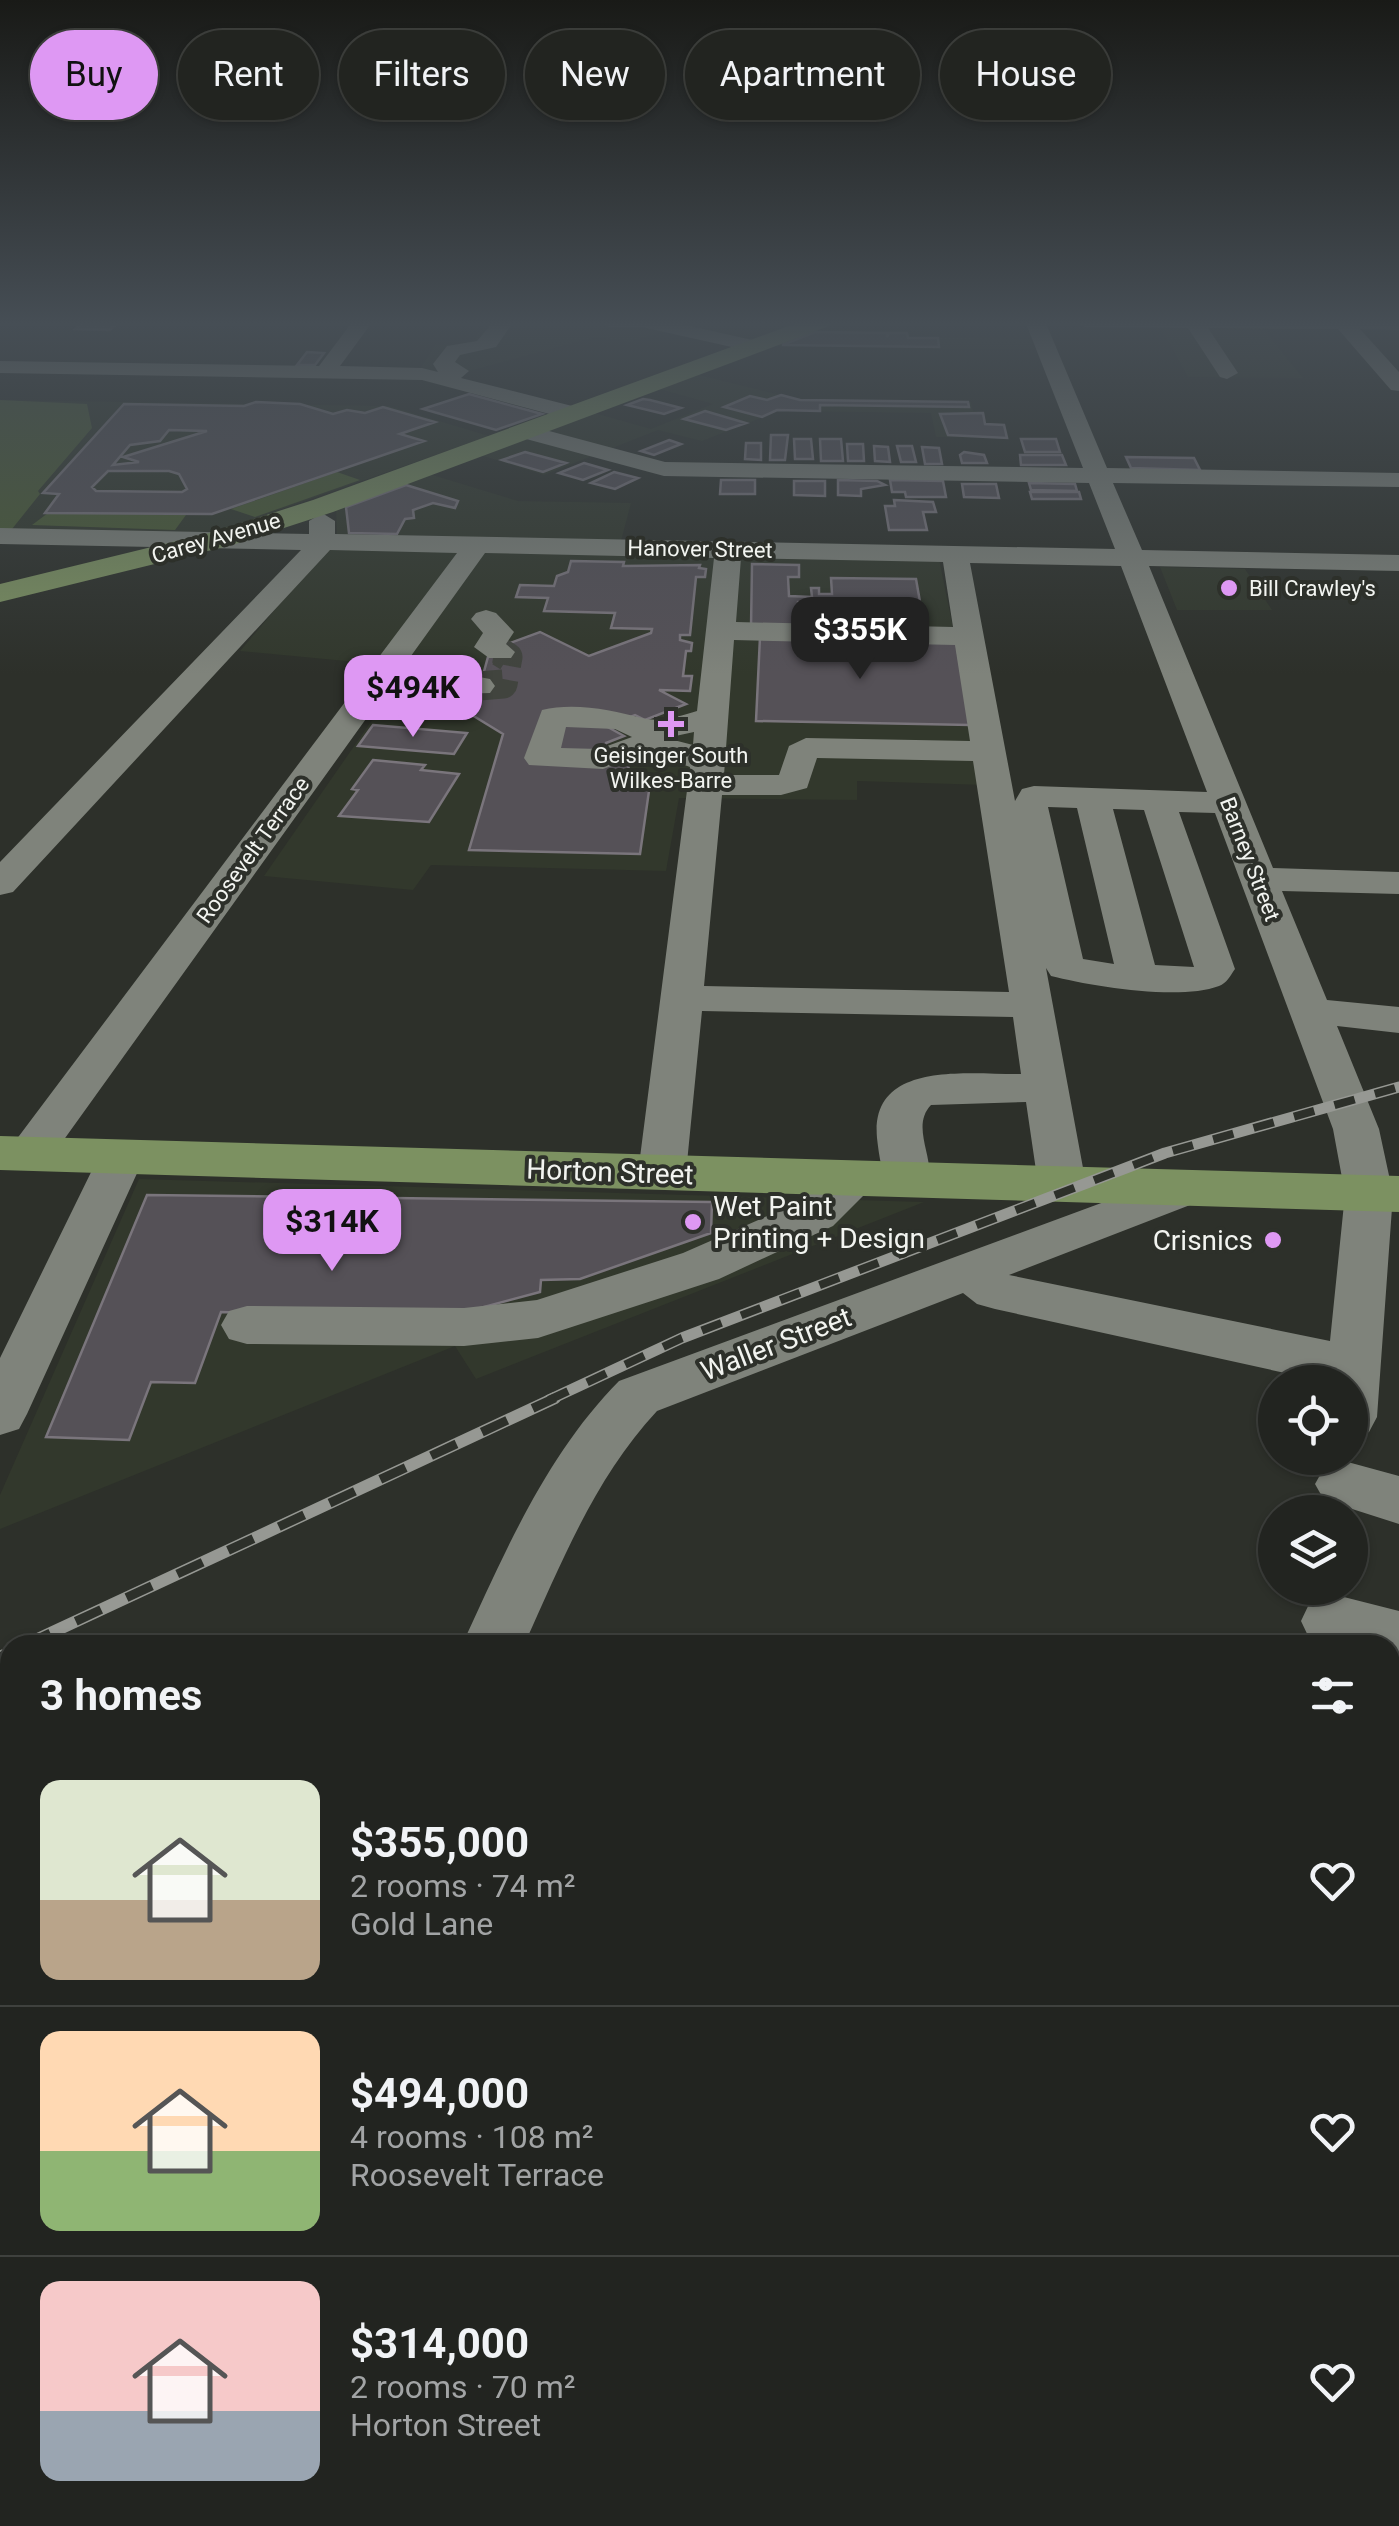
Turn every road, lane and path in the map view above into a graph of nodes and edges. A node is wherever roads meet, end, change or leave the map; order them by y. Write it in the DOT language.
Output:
graph roads {
  1 [pos="501,439"];
  2 [pos="551,439"];
  3 [pos="1085,439"];
  4 [pos="1100,475"];
  5 [pos="1399,480"];
  6 [pos="322,506"];
  7 [pos="848,518"];
  8 [pos="0,536"];
  9 [pos="222,539"];
  10 [pos="322,543"];
  11 [pos="477,545"];
  12 [pos="728,549"];
  13 [pos="848,552"];
  14 [pos="955,554"];
  15 [pos="1132,558"];
  16 [pos="1399,562"];
  17 [pos="0,593"];
  18 [pos="486,619"];
  19 [pos="719,632"];
  20 [pos="967,636"];
  21 [pos="500,652"];
  22 [pos="377,681"];
  23 [pos="479,686"];
  24 [pos="712,717"];
  25 [pos="988,751"];
  26 [pos="706,774"];
  27 [pos="1092,797"];
  28 [pos="1157,798"];
  29 [pos="1226,798"];
  30 [pos="4,875"];
  31 [pos="1257,879"];
  32 [pos="1399,883"];
  33 [pos="1138,976"];
  34 [pos="682,998"];
  35 [pos="1033,1005"];
  36 [pos="1310,1011"];
  37 [pos="1399,1020"];
  38 [pos="1046,1087"];
  39 [pos="14,1154"];
  40 [pos="121,1158"];
  41 [pos="662,1173"];
  42 [pos="856,1179"];
  43 [pos="908,1180"];
  44 [pos="1062,1184"];
  45 [pos="1186,1189"];
  46 [pos="1384,1194"];
  47 [pos="968,1271"];
  48 [pos="247,1325"];
  49 [pos="1350,1365"];
  50 [pos="1355,1365"];
  51 [pos="0,1414"];
  52 [pos="1344,1485"];
  53 [pos="1399,1500"];
  54 [pos="1333,1618"];
  55 [pos="498,1635"];
  56 [pos="1389,1635"];
  1 -- 6 [label="main road, Carey Avenue"];
  2 -- 4 [label="street"];
  3 -- 4 [label="street, Barney Street"];
  4 -- 5 [label="street"];
  4 -- 15 [label="street, Barney Street"];
  6 -- 9 [label="main road, Carey Avenue"];
  6 -- 10 [label="street"];
  7 -- 13 [label="street"];
  8 -- 9 [label="street, Hanover Street"];
  9 -- 10 [label="street, Hanover Street"];
  9 -- 17 [label="main road, Carey Avenue"];
  10 -- 11 [label="street, Hanover Street"];
  10 -- 30 [label="street"];
  11 -- 12 [label="street, Hanover Street"];
  11 -- 22 [label="street, Roosevelt Terrace"];
  12 -- 13 [label="street, Hanover Street"];
  12 -- 19 [label="street"];
  13 -- 14 [label="street, Hanover Street"];
  14 -- 15 [label="street, Hanover Street"];
  14 -- 20 [label="street"];
  15 -- 16 [label="street, Hanover Street"];
  15 -- 29 [label="street, Barney Street"];
  18 -- 21 [label="street"];
  19 -- 20 [label="street"];
  19 -- 24 [label="street"];
  20 -- 25 [label="street"];
  22 -- 23 [label="street"];
  22 -- 39 [label="street, Roosevelt Terrace"];
  24 -- 26 [label="street"];
  24 -- 26 [label="street"];
  25 -- 26 [label="street"];
  25 -- 35 [label="street"];
  26 -- 34 [label="street"];
  27 -- 28 [label="street"];
  27 -- 33 [label="street"];
  27 -- 33 [label="street"];
  28 -- 29 [label="street"];
  28 -- 33 [label="street"];
  29 -- 31 [label="street, Barney Street"];
  31 -- 32 [label="street"];
  31 -- 36 [label="street, Barney Street"];
  34 -- 35 [label="street"];
  34 -- 41 [label="street"];
  35 -- 38 [label="street"];
  36 -- 37 [label="street"];
  36 -- 46 [label="street, Barney Street"];
  38 -- 43 [label="street"];
  38 -- 44 [label="street"];
  39 -- 40 [label="main road, Horton Street"];
  40 -- 41 [label="main road, Horton Street"];
  40 -- 51 [label="street"];
  41 -- 42 [label="main road, Horton Street"];
  42 -- 43 [label="main road, Horton Street"];
  42 -- 48 [label="street"];
  43 -- 44 [label="main road, Horton Street"];
  44 -- 45 [label="main road, Horton Street"];
  45 -- 46 [label="main road, Horton Street"];
  45 -- 47 [label="street, Waller Street"];
  46 -- 50 [label="street, Barney Street"];
  47 -- 49 [label="street"];
  47 -- 55 [label="street, Waller Street"];
  52 -- 53 [label="street"];
  54 -- 56 [label="street"];
}
